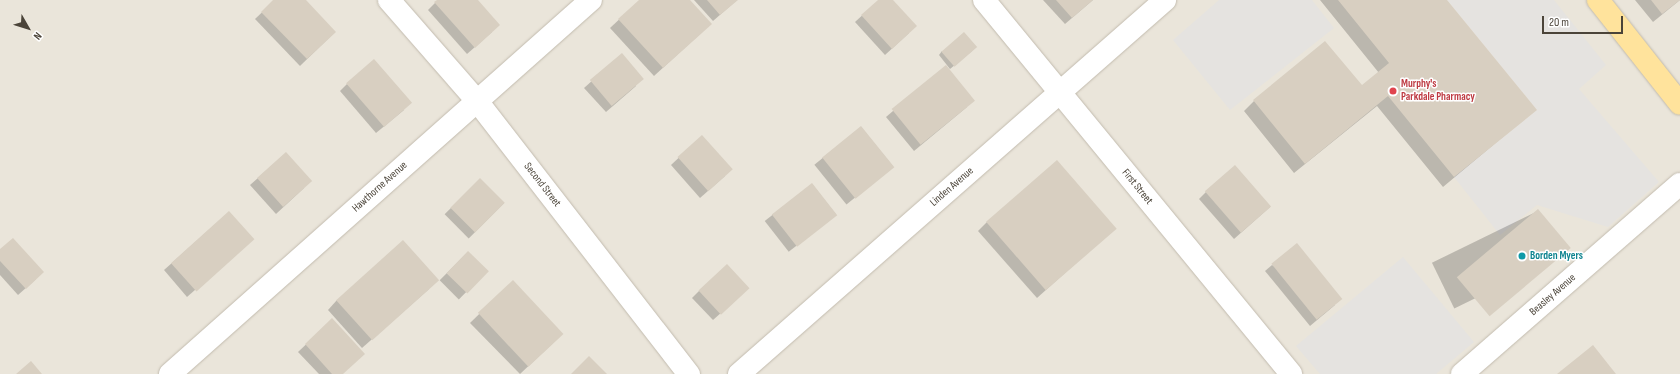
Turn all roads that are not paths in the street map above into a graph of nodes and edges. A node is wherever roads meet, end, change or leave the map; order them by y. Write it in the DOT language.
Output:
graph roads {
  1 [pos="389,0"];
  2 [pos="590,0"];
  3 [pos="984,0"];
  4 [pos="1165,0"];
  5 [pos="1598,0"];
  6 [pos="1060,93"];
  7 [pos="477,101"];
  8 [pos="1680,104"];
  9 [pos="1680,184"];
  10 [pos="170,374"];
  11 [pos="689,374"];
  12 [pos="738,374"];
  13 [pos="1291,374"];
  14 [pos="1462,374"];
  1 -- 7 [label="street, Second Street"];
  2 -- 7 [label="street, Hawthorne Avenue"];
  3 -- 6 [label="street, First Street"];
  4 -- 6 [label="street, Linden Avenue"];
  5 -- 8 [label="main road"];
  6 -- 12 [label="street, Linden Avenue"];
  6 -- 13 [label="street, First Street"];
  7 -- 10 [label="street, Hawthorne Avenue"];
  7 -- 11 [label="street, Second Street"];
  9 -- 14 [label="street, Beasley Avenue"];
}
